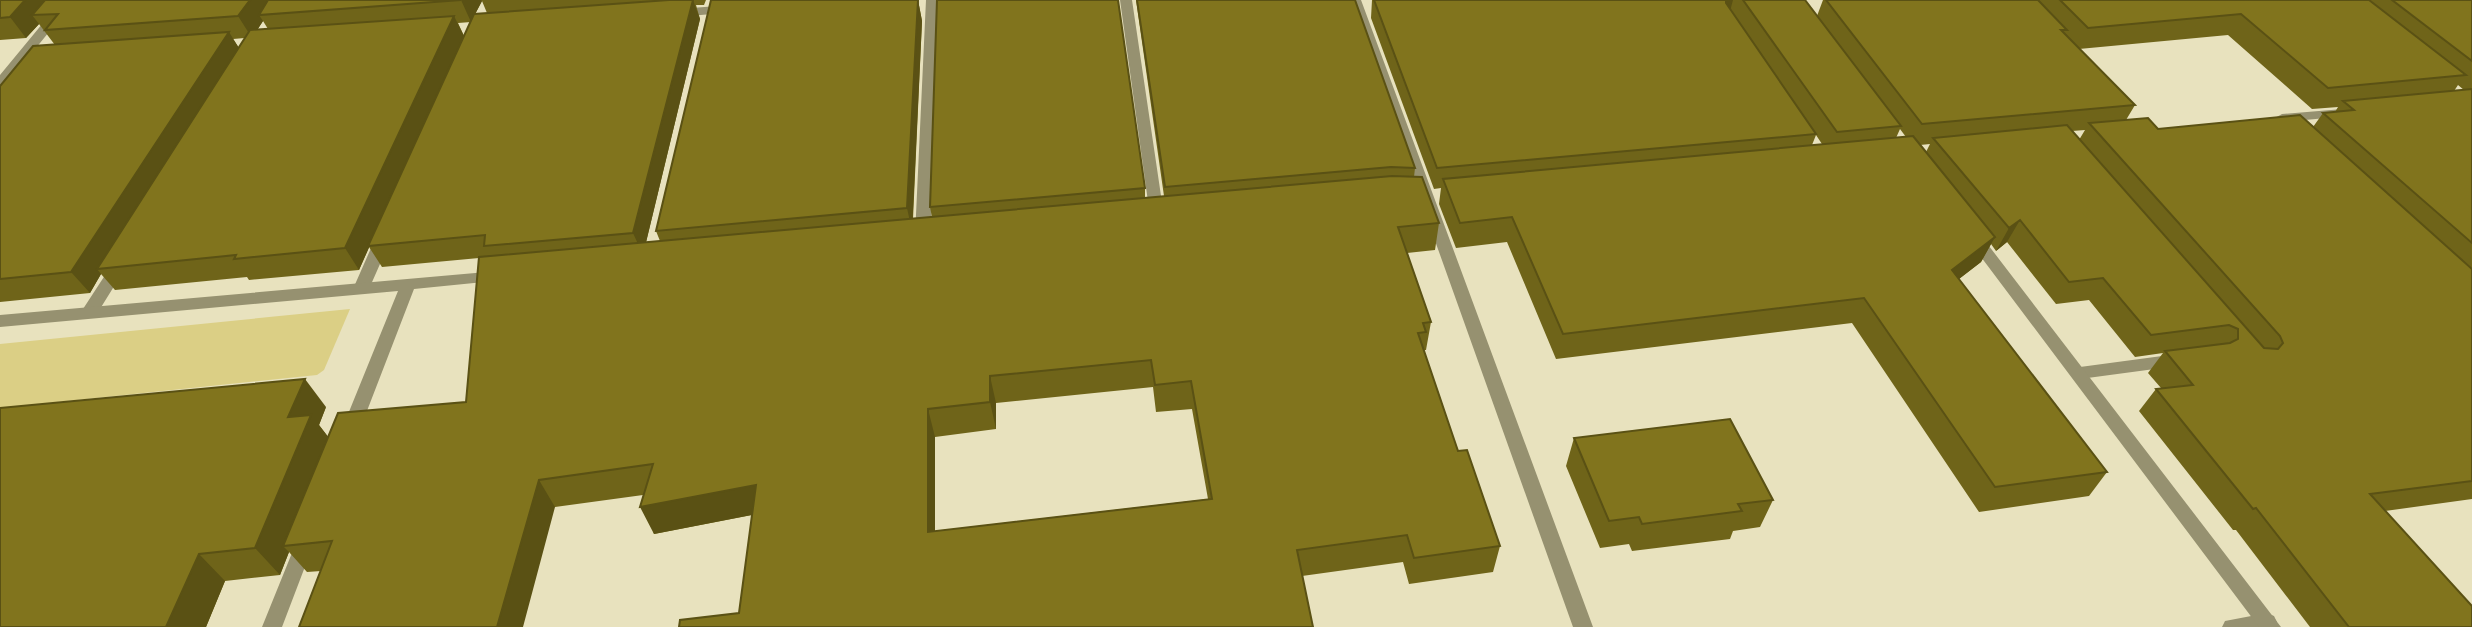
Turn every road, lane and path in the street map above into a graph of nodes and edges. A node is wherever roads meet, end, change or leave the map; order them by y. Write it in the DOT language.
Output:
graph roads {
  1 [pos="69,0"];
  2 [pos="932,0"];
  3 [pos="1126,0"];
  4 [pos="1355,0"];
  5 [pos="741,9"];
  6 [pos="712,12"];
  7 [pos="665,14"];
  8 [pos="33,61"];
  9 [pos="18,62"];
  10 [pos="0,83"];
  11 [pos="2364,111"];
  12 [pos="2275,123"];
  13 [pos="1157,217"];
  14 [pos="1963,223"];
  15 [pos="387,231"];
  16 [pos="923,238"];
  17 [pos="123,259"];
  18 [pos="515,274"];
  19 [pos="408,284"];
  20 [pos="361,289"];
  21 [pos="89,313"];
  22 [pos="0,321"];
  23 [pos="2197,358"];
  24 [pos="2080,373"];
  25 [pos="346,441"];
  26 [pos="312,527"];
  27 [pos="2269,624"];
  28 [pos="272,627"];
  29 [pos="1583,627"];
  30 [pos="2232,627"];
  1 -- 9 [label="street"];
  2 -- 16 [label="street"];
  3 -- 13 [label="street"];
  4 -- 29 [label="street"];
  5 -- 6 [label="street"];
  6 -- 7 [label="street"];
  8 -- 9 [label="street"];
  9 -- 10 [label="street"];
  11 -- 12 [label="street"];
  14 -- 24 [label="street"];
  15 -- 20 [label="street"];
  17 -- 21 [label="street"];
  18 -- 19 [label="street"];
  19 -- 20 [label="street"];
  19 -- 25 [label="street"];
  20 -- 21 [label="street"];
  21 -- 22 [label="street"];
  23 -- 24 [label="street"];
  24 -- 27 [label="street"];
  26 -- 28 [label="street"];
  27 -- 30 [label="street"];
}
